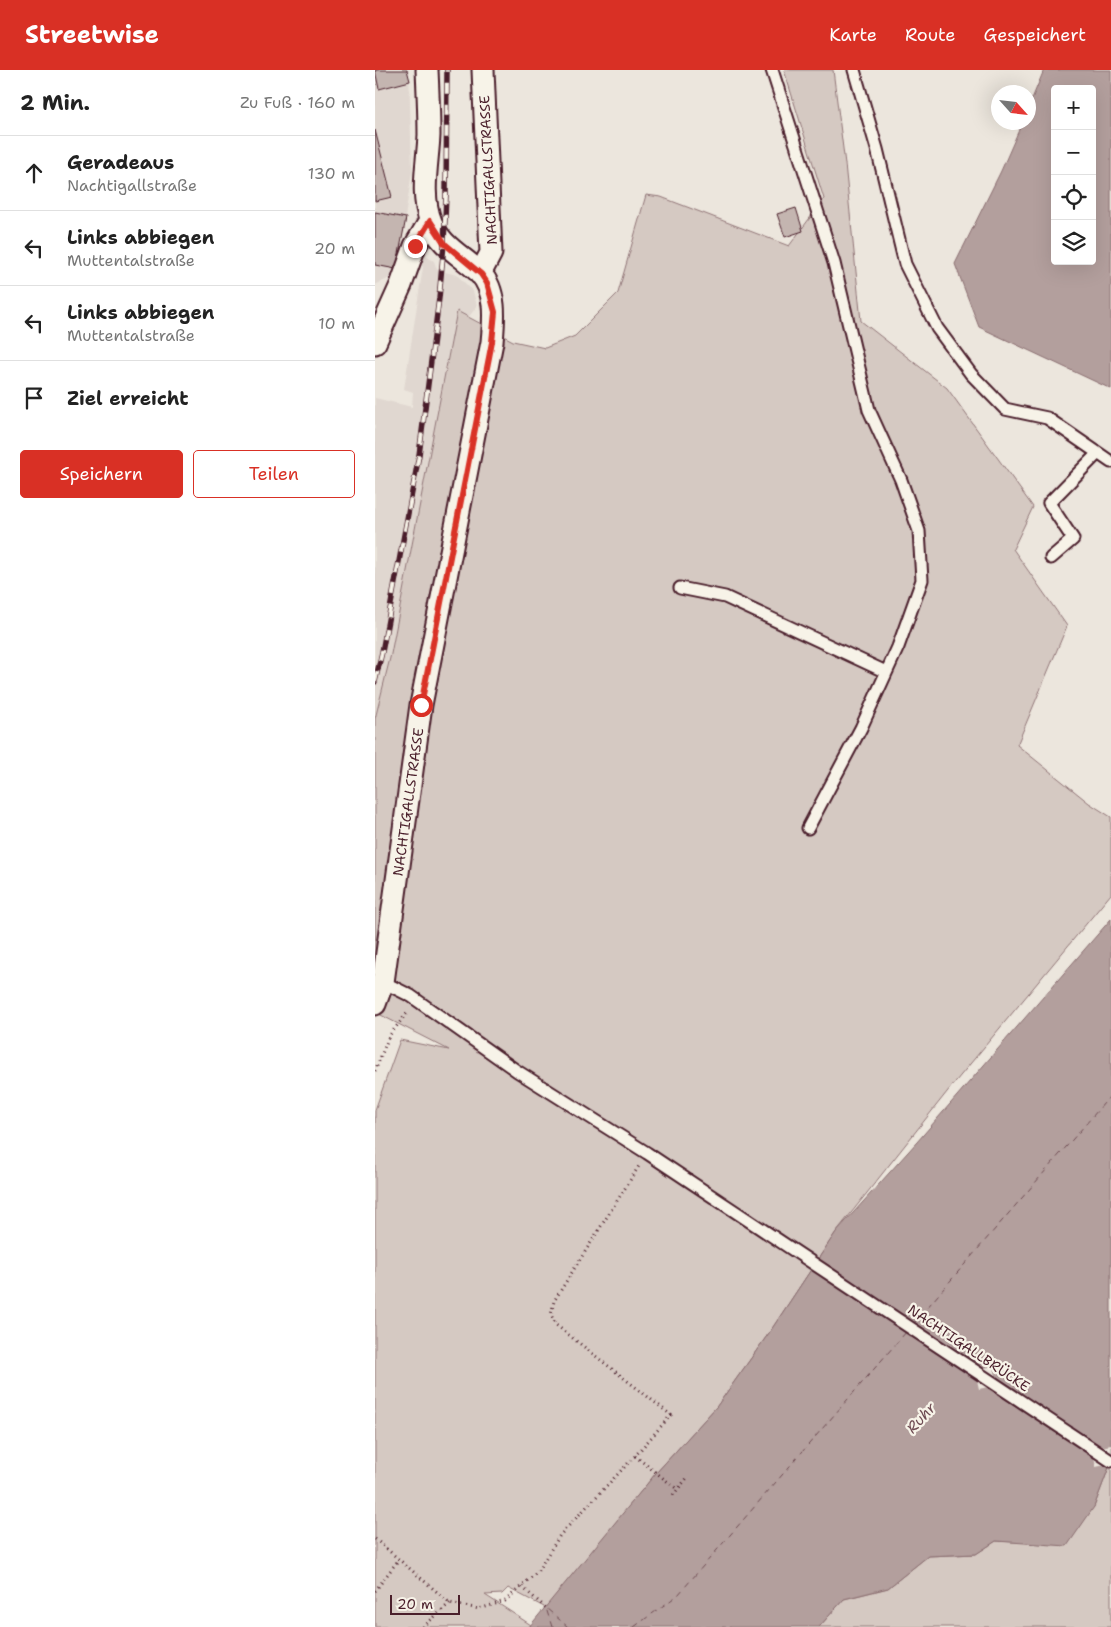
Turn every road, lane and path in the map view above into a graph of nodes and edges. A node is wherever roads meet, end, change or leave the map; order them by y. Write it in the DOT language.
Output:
graph roads {
  1 [pos="427,70"];
  2 [pos="483,70"];
  3 [pos="772,70"];
  4 [pos="854,70"];
  5 [pos="430,221"];
  6 [pos="481,274"];
  7 [pos="375,343"];
  8 [pos="1097,454"];
  9 [pos="1111,462"];
  10 [pos="1051,558"];
  11 [pos="680,588"];
  12 [pos="886,672"];
  13 [pos="807,828"];
  14 [pos="383,982"];
  15 [pos="417,1000"];
  16 [pos="375,1004"];
  17 [pos="375,1071"];
  18 [pos="630,1181"];
  19 [pos="635,1456"];
  20 [pos="1111,1460"];
  21 [pos="688,1477"];
  22 [pos="677,1489"];
  23 [pos="673,1495"];
  24 [pos="375,1539"];
  25 [pos="399,1559"];
  26 [pos="522,1587"];
  27 [pos="375,1591"];
  28 [pos="450,1603"];
  29 [pos="546,1608"];
  30 [pos="423,1627"];
  1 -- 5 [label="street"];
  2 -- 6 [label="street, NACHTIGALLSTRASSE"];
  3 -- 12 [label="lane"];
  4 -- 8 [label="lane"];
  5 -- 6 [label="street"];
  5 -- 7 [label="street"];
  6 -- 14 [label="street, NACHTIGALLSTRASSE"];
  8 -- 9 [label="lane"];
  8 -- 10 [label="lane"];
  11 -- 12 [label="lane"];
  12 -- 13 [label="lane"];
  14 -- 15 [label="lane, NACHTIGALLBRÜCKE"];
  14 -- 16 [label="street, NACHTIGALLSTRASSE"];
  15 -- 17 [label="path"];
  15 -- 20 [label="lane, NACHTIGALLBRÜCKE"];
  18 -- 19 [label="path"];
  19 -- 22 [label="path"];
  19 -- 26 [label="path"];
  21 -- 22 [label="path"];
  22 -- 23 [label="path"];
  24 -- 25 [label="path"];
  25 -- 27 [label="path"];
  25 -- 28 [label="path"];
  26 -- 28 [label="path"];
  26 -- 29 [label="path"];
  28 -- 30 [label="path"];
}
